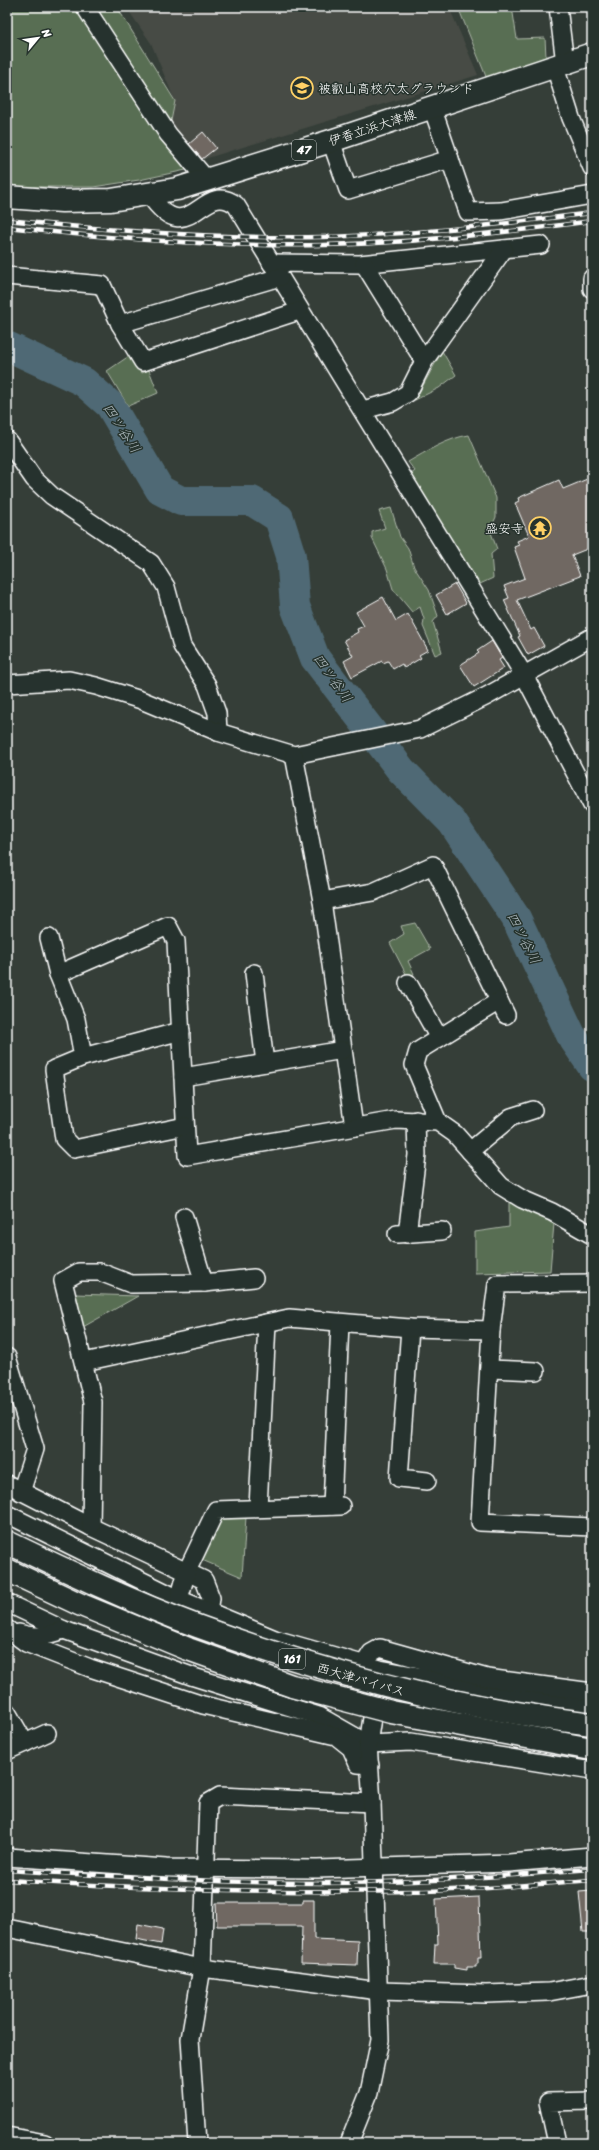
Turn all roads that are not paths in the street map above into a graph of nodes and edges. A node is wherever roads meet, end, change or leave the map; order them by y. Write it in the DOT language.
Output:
graph roads {
  1 [pos="85,7"];
  2 [pos="558,7"];
  3 [pos="592,54"];
  4 [pos="560,65"];
  5 [pos="432,107"];
  6 [pos="331,141"];
  7 [pos="450,159"];
  8 [pos="592,168"];
  9 [pos="207,180"];
  10 [pos="149,194"];
  11 [pos="592,195"];
  12 [pos="7,197"];
  13 [pos="541,246"];
  14 [pos="504,249"];
  15 [pos="364,264"];
  16 [pos="276,270"];
  17 [pos="7,276"];
  18 [pos="592,278"];
  19 [pos="592,289"];
  20 [pos="299,311"];
  21 [pos="120,324"];
  22 [pos="424,361"];
  23 [pos="363,410"];
  24 [pos="7,440"];
  25 [pos="592,637"];
  26 [pos="524,675"];
  27 [pos="7,684"];
  28 [pos="218,732"];
  29 [pos="294,755"];
  30 [pos="592,806"];
  31 [pos="322,901"];
  32 [pos="49,938"];
  33 [pos="254,973"];
  34 [pos="58,974"];
  35 [pos="408,983"];
  36 [pos="181,1031"];
  37 [pos="439,1038"];
  38 [pos="343,1050"];
  39 [pos="83,1057"];
  40 [pos="265,1063"];
  41 [pos="183,1077"];
  42 [pos="533,1110"];
  43 [pos="416,1120"];
  44 [pos="438,1122"];
  45 [pos="185,1126"];
  46 [pos="354,1127"];
  47 [pos="470,1151"];
  48 [pos="184,1217"];
  49 [pos="442,1231"];
  50 [pos="592,1235"];
  51 [pos="254,1278"];
  52 [pos="204,1283"];
  53 [pos="592,1283"];
  54 [pos="267,1323"];
  55 [pos="340,1323"];
  56 [pos="410,1328"];
  57 [pos="491,1330"];
  58 [pos="7,1357"];
  59 [pos="84,1362"];
  60 [pos="489,1369"];
  61 [pos="536,1371"];
  62 [pos="427,1482"];
  63 [pos="14,1488"];
  64 [pos="258,1508"];
  65 [pos="7,1514"];
  66 [pos="91,1527"];
  67 [pos="592,1527"];
  68 [pos="7,1542"];
  69 [pos="7,1570"];
  70 [pos="187,1571"];
  71 [pos="179,1599"];
  72 [pos="7,1603"];
  73 [pos="209,1612"];
  74 [pos="7,1629"];
  75 [pos="64,1630"];
  76 [pos="372,1666"];
  77 [pos="592,1692"];
  78 [pos="592,1708"];
  79 [pos="7,1712"];
  80 [pos="592,1724"];
  81 [pos="47,1733"];
  82 [pos="25,1743"];
  83 [pos="368,1744"];
  84 [pos="592,1749"];
  85 [pos="7,1751"];
  86 [pos="370,1765"];
  87 [pos="592,1771"];
  88 [pos="372,1803"];
  89 [pos="592,1856"];
  90 [pos="7,1857"];
  91 [pos="206,1868"];
  92 [pos="374,1868"];
  93 [pos="7,1928"];
  94 [pos="202,1968"];
  95 [pos="592,1984"];
  96 [pos="379,1990"];
  97 [pos="592,2101"];
  98 [pos="7,2136"];
  99 [pos="45,2143"];
  100 [pos="197,2143"];
  101 [pos="349,2143"];
  102 [pos="557,2143"];
  1 -- 9 [label="street"];
  2 -- 4 [label="street"];
  3 -- 4 [label="main road, 伊香立浜大津線 / 47"];
  4 -- 5 [label="main road, 伊香立浜大津線 / 47"];
  4 -- 8 [label="street"];
  5 -- 6 [label="main road, 伊香立浜大津線 / 47"];
  5 -- 7 [label="street"];
  6 -- 7 [label="street"];
  6 -- 9 [label="main road, 伊香立浜大津線 / 47"];
  7 -- 11 [label="street"];
  9 -- 10 [label="main road, 伊香立浜大津線 / 47"];
  10 -- 12 [label="main road, 伊香立浜大津線 / 47"];
  10 -- 16 [label="street"];
  13 -- 14 [label="street"];
  14 -- 15 [label="street"];
  14 -- 22 [label="street"];
  15 -- 16 [label="street"];
  15 -- 22 [label="street"];
  16 -- 20 [label="street"];
  16 -- 21 [label="street"];
  17 -- 21 [label="street"];
  18 -- 19 [label="street"];
  20 -- 21 [label="street"];
  20 -- 23 [label="street"];
  22 -- 23 [label="street"];
  23 -- 26 [label="street"];
  24 -- 28 [label="street"];
  25 -- 26 [label="street"];
  26 -- 29 [label="street"];
  26 -- 30 [label="street"];
  27 -- 28 [label="street"];
  28 -- 29 [label="street"];
  29 -- 31 [label="street"];
  31 -- 37 [label="street"];
  31 -- 38 [label="street"];
  32 -- 34 [label="street"];
  33 -- 40 [label="street"];
  34 -- 36 [label="street"];
  34 -- 39 [label="street"];
  35 -- 37 [label="street"];
  36 -- 39 [label="street"];
  36 -- 41 [label="street"];
  37 -- 44 [label="street"];
  38 -- 40 [label="street"];
  38 -- 46 [label="street"];
  39 -- 45 [label="street"];
  40 -- 41 [label="street"];
  41 -- 45 [label="street"];
  42 -- 47 [label="street"];
  43 -- 44 [label="street"];
  43 -- 46 [label="street"];
  43 -- 49 [label="street"];
  44 -- 47 [label="street"];
  45 -- 46 [label="street"];
  47 -- 50 [label="street"];
  48 -- 52 [label="street"];
  51 -- 52 [label="street"];
  52 -- 59 [label="street"];
  53 -- 57 [label="street"];
  54 -- 55 [label="street"];
  54 -- 59 [label="street"];
  54 -- 64 [label="street"];
  55 -- 56 [label="street"];
  55 -- 64 [label="street"];
  56 -- 57 [label="street"];
  56 -- 62 [label="street"];
  57 -- 60 [label="street"];
  58 -- 63 [label="street"];
  59 -- 66 [label="street"];
  60 -- 61 [label="street"];
  60 -- 67 [label="street"];
  63 -- 66 [label="street"];
  64 -- 70 [label="street"];
  65 -- 71 [label="street"];
  66 -- 70 [label="street"];
  68 -- 80 [label="main road, 西大津バイパス / 161, bridge"];
  69 -- 84 [label="main road, 西大津バイパス / 161, bridge"];
  70 -- 71 [label="street"];
  70 -- 73 [label="street"];
  71 -- 73 [label="street"];
  72 -- 75 [label="street"];
  73 -- 76 [label="street"];
  74 -- 75 [label="street"];
  74 -- 86 [label="street"];
  75 -- 83 [label="street"];
  76 -- 77 [label="street"];
  76 -- 78 [label="street"];
  76 -- 83 [label="street"];
  79 -- 82 [label="street"];
  81 -- 82 [label="street"];
  82 -- 85 [label="street"];
  83 -- 86 [label="street"];
  83 -- 87 [label="street"];
  86 -- 88 [label="street"];
  88 -- 91 [label="street"];
  88 -- 92 [label="street"];
  89 -- 92 [label="street"];
  90 -- 91 [label="street"];
  91 -- 92 [label="street"];
  91 -- 94 [label="street"];
  92 -- 96 [label="street"];
  93 -- 94 [label="street"];
  94 -- 96 [label="street"];
  94 -- 100 [label="street"];
  95 -- 96 [label="street"];
  96 -- 101 [label="street"];
  97 -- 102 [label="street"];
  98 -- 99 [label="street"];
}
